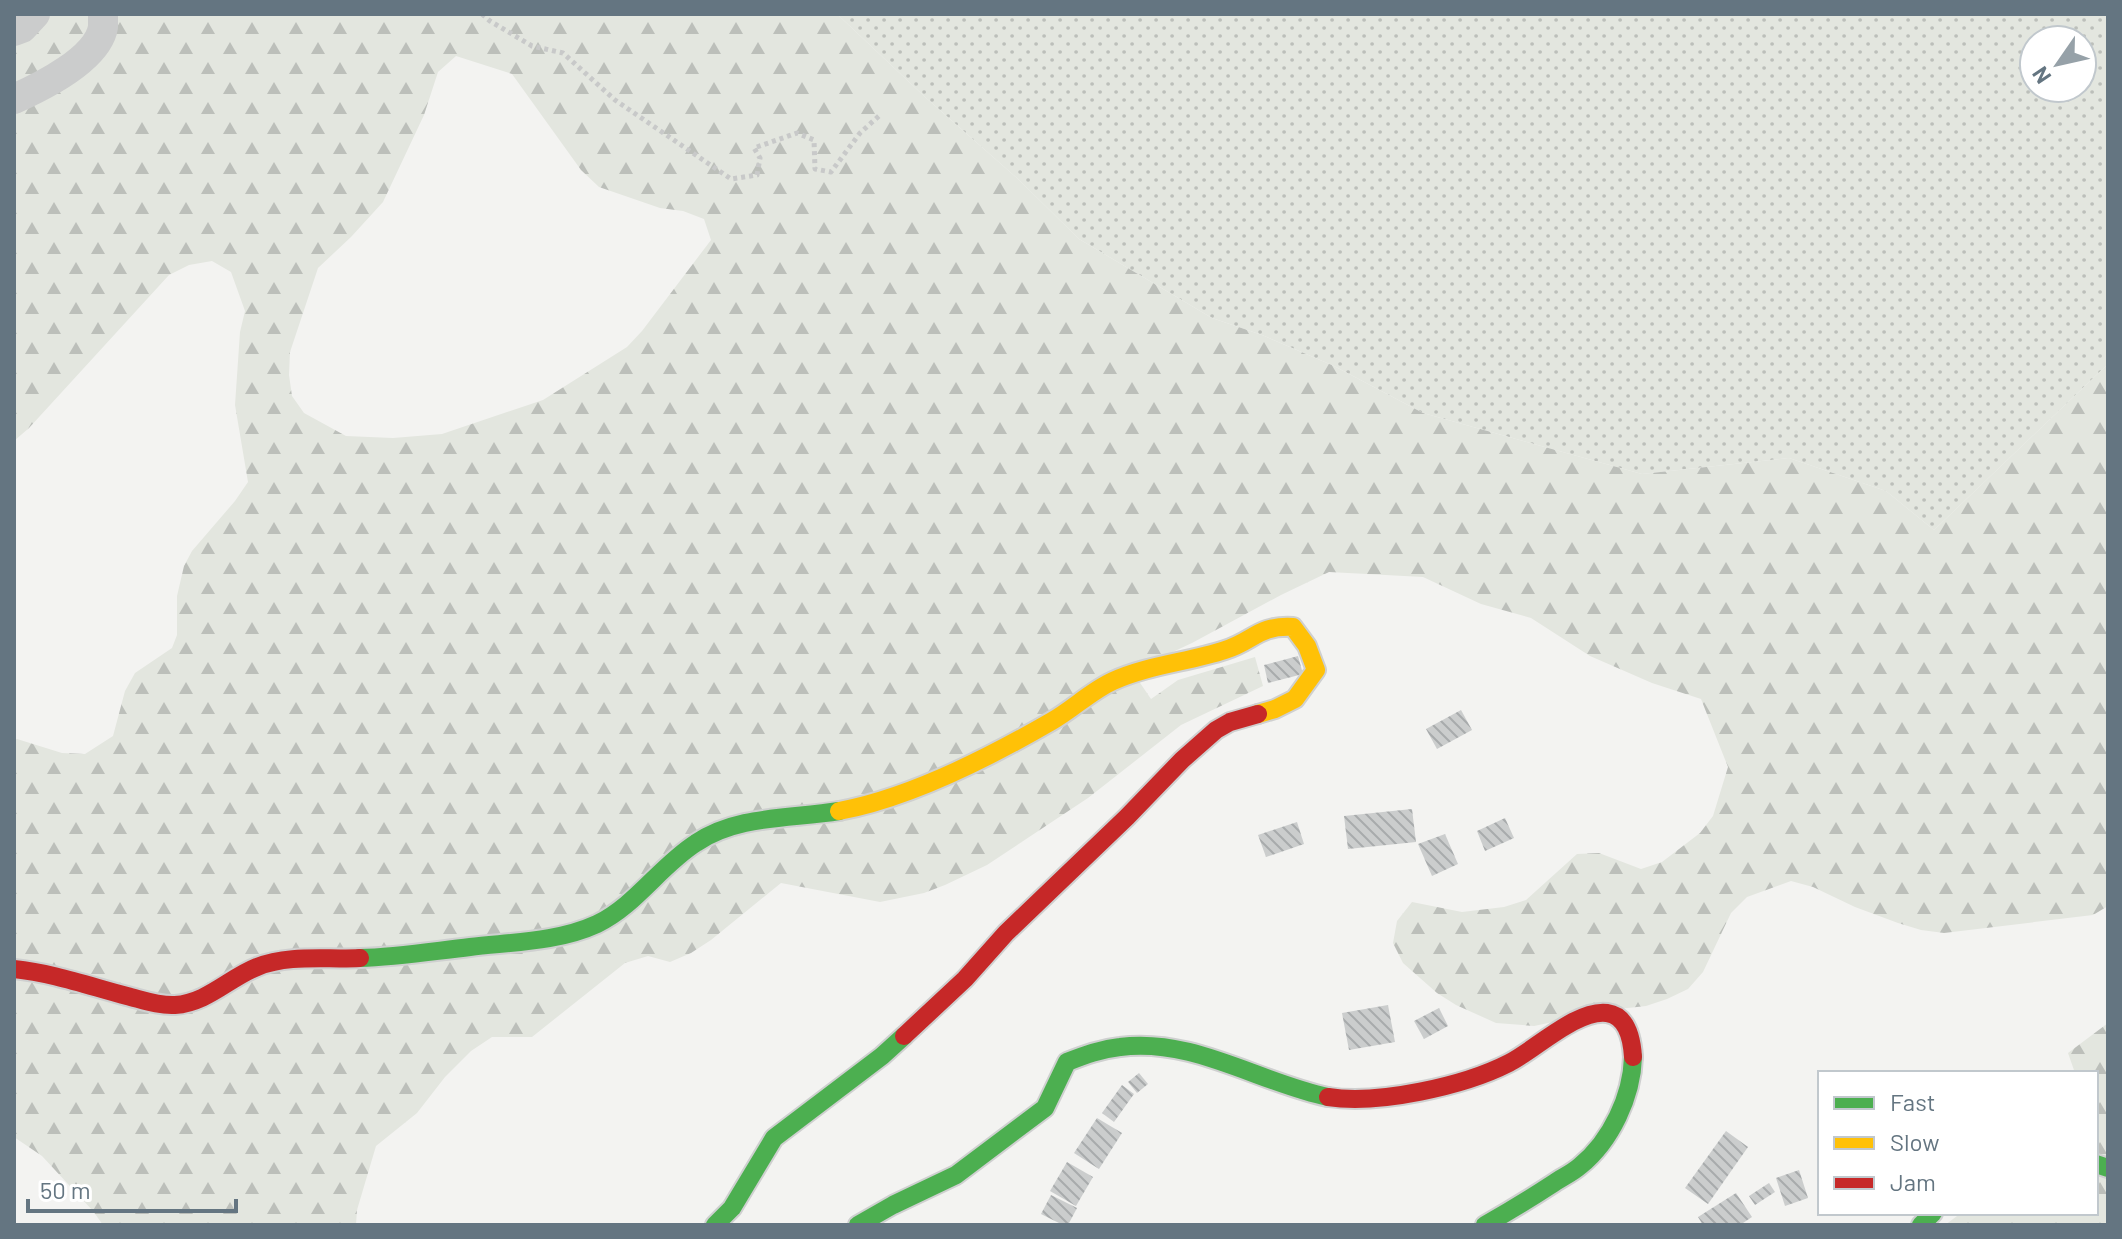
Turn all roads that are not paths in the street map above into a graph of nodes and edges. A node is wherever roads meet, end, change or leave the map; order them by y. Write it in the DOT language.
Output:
graph roads {
  1 [pos="35,14"];
  2 [pos="103,14"];
  3 [pos="14,31"];
  4 [pos="14,99"];
  5 [pos="14,969"];
  6 [pos="715,1225"];
  7 [pos="858,1225"];
  8 [pos="1485,1225"];
  1 -- 3 [label="street"];
  2 -- 4 [label="street"];
  5 -- 6 [label="street"];
  7 -- 8 [label="street"];
}
